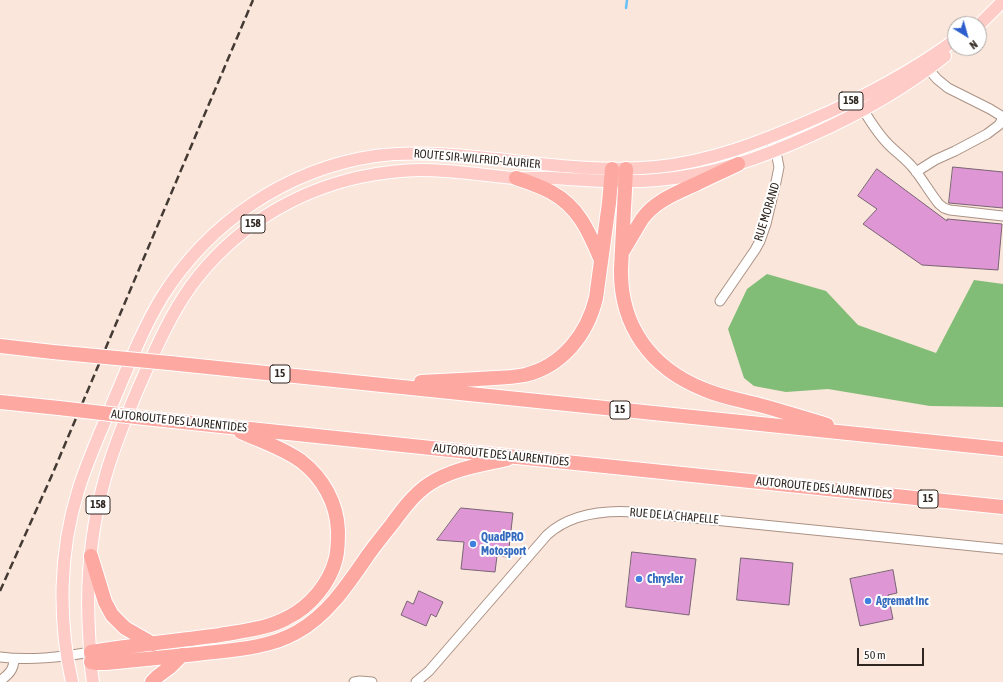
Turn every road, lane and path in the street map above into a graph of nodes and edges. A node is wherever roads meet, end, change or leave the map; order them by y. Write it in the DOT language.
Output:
graph roads {
  1 [pos="1003,1"];
  2 [pos="987,16"];
  3 [pos="947,47"];
  4 [pos="947,52"];
  5 [pos="926,65"];
  6 [pos="857,99"];
  7 [pos="864,110"];
  8 [pos="1003,118"];
  9 [pos="770,138"];
  10 [pos="775,151"];
  11 [pos="738,164"];
  12 [pos="916,172"];
  13 [pos="612,175"];
  14 [pos="626,175"];
  15 [pos="516,178"];
  16 [pos="1003,216"];
  17 [pos="622,253"];
  18 [pos="602,260"];
  19 [pos="720,301"];
  20 [pos="0,346"];
  21 [pos="379,385"];
  22 [pos="0,402"];
  23 [pos="230,426"];
  24 [pos="862,435"];
  25 [pos="1003,449"];
  26 [pos="517,457"];
  27 [pos="1003,507"];
  28 [pos="1003,549"];
  29 [pos="91,556"];
  30 [pos="153,644"];
  31 [pos="182,655"];
  32 [pos="67,656"];
  33 [pos="0,657"];
  34 [pos="91,657"];
  35 [pos="14,659"];
  36 [pos="0,681"];
  37 [pos="72,682"];
  38 [pos="93,682"];
  39 [pos="152,682"];
  40 [pos="354,682"];
  41 [pos="372,682"];
  42 [pos="416,682"];
  1 -- 2 [label="main road"];
  3 -- 5 [label="main road, ROUTE SIR-WILFRID-LAURIER / 158"];
  4 -- 5 [label="main road, ROUTE SIR-WILFRID-LAURIER / 158"];
  5 -- 6 [label="main road, ROUTE SIR-WILFRID-LAURIER / 158"];
  5 -- 7 [label="main road, ROUTE SIR-WILFRID-LAURIER / 158"];
  5 -- 8 [label="street"];
  6 -- 7 [label="street"];
  6 -- 9 [label="main road, ROUTE SIR-WILFRID-LAURIER / 158"];
  7 -- 10 [label="main road, ROUTE SIR-WILFRID-LAURIER / 158"];
  7 -- 12 [label="street"];
  8 -- 12 [label="street"];
  9 -- 10 [label="street, RUE MORAND"];
  9 -- 14 [label="main road, ROUTE SIR-WILFRID-LAURIER / 158"];
  10 -- 11 [label="main road, ROUTE SIR-WILFRID-LAURIER / 158"];
  10 -- 19 [label="street, RUE MORAND"];
  11 -- 14 [label="main road, ROUTE SIR-WILFRID-LAURIER / 158"];
  11 -- 17 [label="highway"];
  12 -- 16 [label="street"];
  13 -- 14 [label="main road, ROUTE SIR-WILFRID-LAURIER / 158"];
  13 -- 15 [label="main road, ROUTE SIR-WILFRID-LAURIER / 158"];
  13 -- 18 [label="highway"];
  13 -- 32 [label="main road, ROUTE SIR-WILFRID-LAURIER / 158"];
  14 -- 17 [label="highway"];
  15 -- 18 [label="highway"];
  15 -- 29 [label="main road, ROUTE SIR-WILFRID-LAURIER / 158"];
  17 -- 24 [label="highway"];
  18 -- 21 [label="highway"];
  20 -- 21 [label="highway, 15, bridge"];
  21 -- 24 [label="highway, 15"];
  22 -- 23 [label="highway, AUTOROUTE DES LAURENTIDES / 15, bridge"];
  23 -- 26 [label="highway, AUTOROUTE DES LAURENTIDES / 15"];
  23 -- 30 [label="highway"];
  24 -- 25 [label="highway, 15"];
  26 -- 27 [label="highway, AUTOROUTE DES LAURENTIDES / 15"];
  26 -- 31 [label="highway"];
  28 -- 42 [label="street, RUE DE LA CHAPELLE"];
  29 -- 30 [label="highway"];
  29 -- 34 [label="main road, ROUTE SIR-WILFRID-LAURIER / 158"];
  30 -- 34 [label="highway"];
  31 -- 34 [label="highway"];
  31 -- 39 [label="highway"];
  32 -- 34 [label="street"];
  32 -- 35 [label="street"];
  32 -- 37 [label="main road, ROUTE SIR-WILFRID-LAURIER / 158"];
  33 -- 35 [label="street"];
  34 -- 38 [label="main road, ROUTE SIR-WILFRID-LAURIER / 158"];
  35 -- 36 [label="street"];
  40 -- 41 [label="street"];
}
